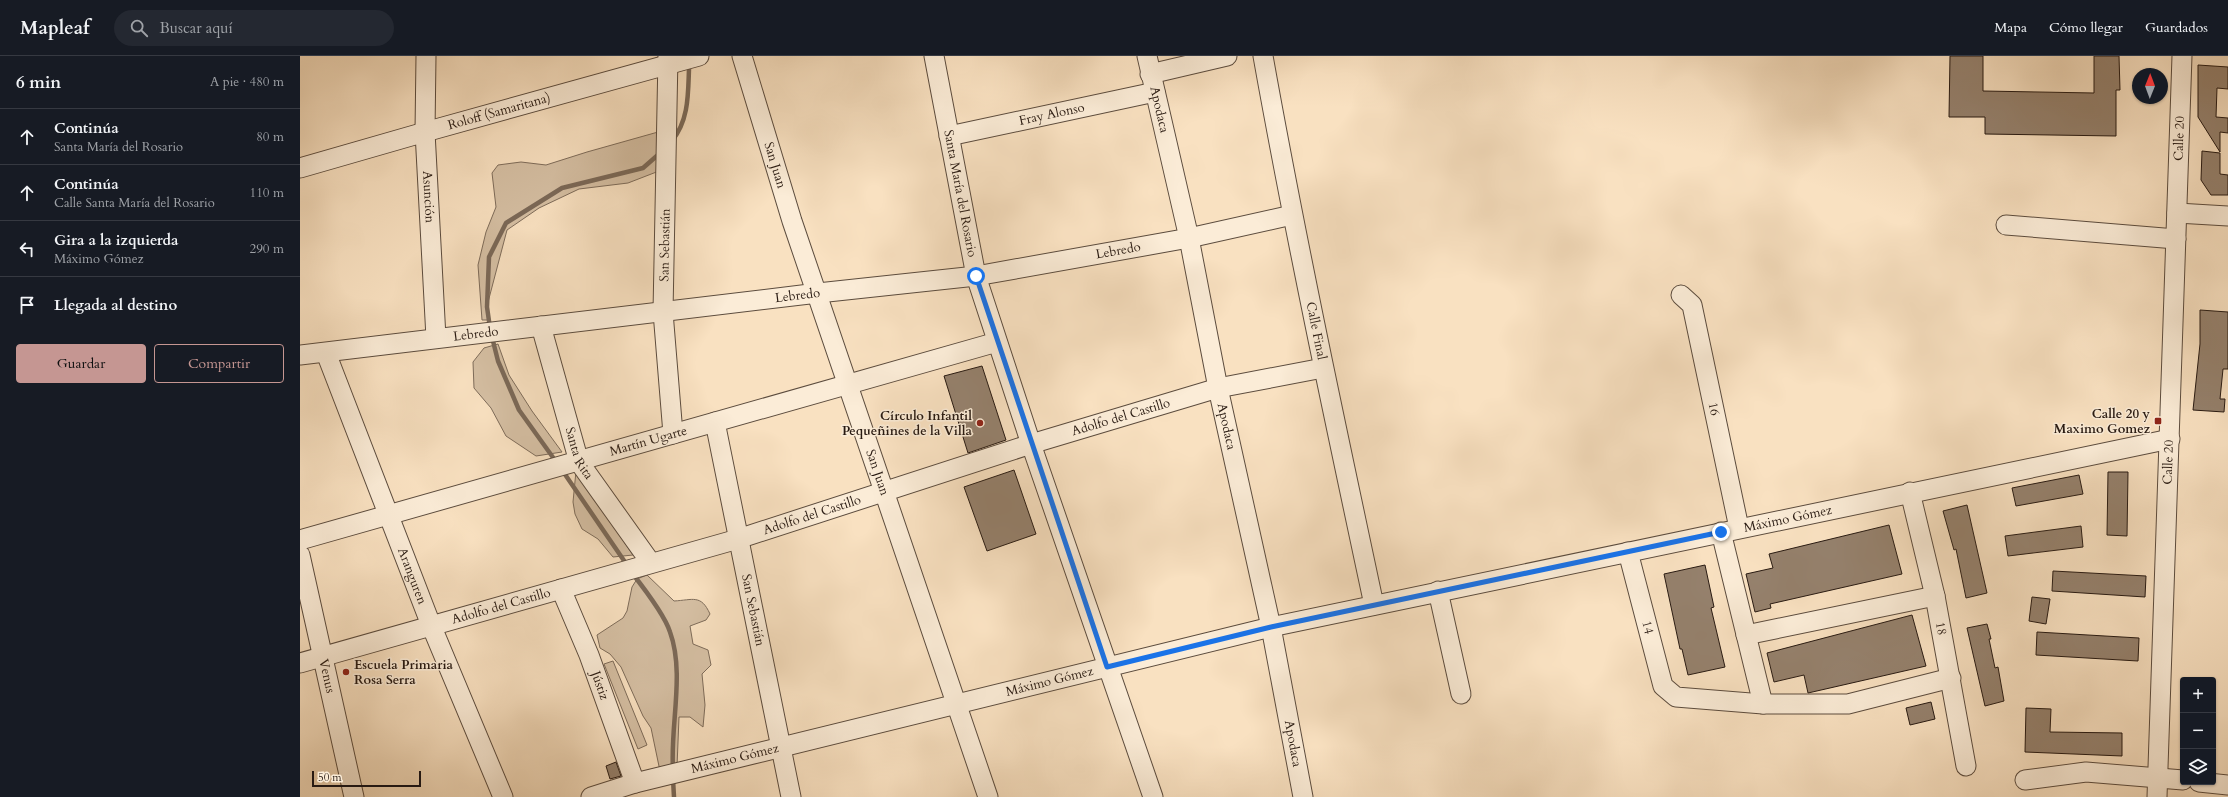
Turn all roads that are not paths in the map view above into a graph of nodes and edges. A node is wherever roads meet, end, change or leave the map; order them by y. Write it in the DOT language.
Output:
graph roads {
  1 [pos="426,56"];
  2 [pos="699,56"];
  3 [pos="742,56"];
  4 [pos="934,56"];
  5 [pos="1227,56"];
  6 [pos="1263,56"];
  7 [pos="2182,56"];
  8 [pos="668,60"];
  9 [pos="1151,74"];
  10 [pos="425,132"];
  11 [pos="949,136"];
  12 [pos="300,168"];
  13 [pos="2177,213"];
  14 [pos="1292,215"];
  15 [pos="2228,216"];
  16 [pos="2006,225"];
  17 [pos="1189,238"];
  18 [pos="2176,239"];
  19 [pos="976,276"];
  20 [pos="818,293"];
  21 [pos="1681,295"];
  22 [pos="663,312"];
  23 [pos="541,326"];
  24 [pos="436,338"];
  25 [pos="997,342"];
  26 [pos="326,353"];
  27 [pos="300,355"];
  28 [pos="1323,368"];
  29 [pos="849,385"];
  30 [pos="1218,388"];
  31 [pos="715,422"];
  32 [pos="672,434"];
  33 [pos="2170,439"];
  34 [pos="1031,444"];
  35 [pos="568,466"];
  36 [pos="885,492"];
  37 [pos="1910,492"];
  38 [pos="388,514"];
  39 [pos="1739,528"];
  40 [pos="1721,532"];
  41 [pos="738,539"];
  42 [pos="300,540"];
  43 [pos="1628,552"];
  44 [pos="300,555"];
  45 [pos="647,564"];
  46 [pos="561,589"];
  47 [pos="1438,591"];
  48 [pos="1936,596"];
  49 [pos="1374,605"];
  50 [pos="431,625"];
  51 [pos="1271,627"];
  52 [pos="1746,635"];
  53 [pos="323,656"];
  54 [pos="300,663"];
  55 [pos="1107,667"];
  56 [pos="1951,678"];
  57 [pos="1461,694"];
  58 [pos="956,703"];
  59 [pos="1763,704"];
  60 [pos="782,748"];
  61 [pos="1966,766"];
  62 [pos="2157,778"];
  63 [pos="2025,780"];
  64 [pos="2180,780"];
  65 [pos="635,783"];
  66 [pos="2216,784"];
  67 [pos="2228,785"];
  68 [pos="354,797"];
  69 [pos="503,797"];
  70 [pos="591,797"];
  71 [pos="791,797"];
  72 [pos="988,797"];
  73 [pos="1152,797"];
  74 [pos="1303,797"];
  75 [pos="2157,797"];
  1 -- 10 [label="street, Asunción"];
  2 -- 8 [label="street, Roloff (Samaritana)"];
  3 -- 20 [label="street, San Juan"];
  4 -- 11 [label="street, Santa María del Rosario"];
  5 -- 9 [label="street, Fray Alonso"];
  6 -- 14 [label="street, Calle Final"];
  7 -- 13 [label="street, Calle 20"];
  8 -- 10 [label="street, Roloff (Samaritana)"];
  8 -- 22 [label="street, San Sebastián"];
  9 -- 11 [label="street, Fray Alonso"];
  9 -- 17 [label="street, Apodaca"];
  10 -- 12 [label="street, Roloff (Samaritana)"];
  10 -- 24 [label="street, Asunción"];
  11 -- 19 [label="street, Santa María del Rosario"];
  13 -- 15 [label="street"];
  13 -- 18 [label="street, Calle 20"];
  14 -- 17 [label="street, Lebredo"];
  14 -- 28 [label="street, Calle Final"];
  16 -- 18 [label="street"];
  17 -- 19 [label="street, Lebredo"];
  17 -- 30 [label="street, Apodaca"];
  18 -- 33 [label="street, Calle 20"];
  19 -- 20 [label="street, Lebredo"];
  19 -- 25 [label="street, Santa María del Rosario"];
  20 -- 22 [label="street, Lebredo"];
  20 -- 29 [label="street, San Juan"];
  21 -- 39 [label="street, 16"];
  22 -- 23 [label="street, Lebredo"];
  22 -- 32 [label="street, San Sebastián"];
  23 -- 24 [label="street, Lebredo"];
  23 -- 35 [label="street, Santa Rita"];
  24 -- 26 [label="street, Lebredo"];
  25 -- 29 [label="street, Martín Ugarte"];
  25 -- 34 [label="street, Santa María del Rosario"];
  26 -- 27 [label="street, Lebredo"];
  26 -- 38 [label="street, Aranguren"];
  28 -- 30 [label="street, Adolfo del Castillo"];
  28 -- 49 [label="street, Calle Final"];
  29 -- 31 [label="street, Martín Ugarte"];
  29 -- 36 [label="street, San Juan"];
  30 -- 34 [label="street, Adolfo del Castillo"];
  30 -- 51 [label="street, Apodaca"];
  31 -- 32 [label="street, Martín Ugarte"];
  31 -- 41 [label="street, San Sebastián"];
  32 -- 35 [label="street, Martín Ugarte"];
  33 -- 37 [label="street, Máximo Gómez"];
  33 -- 62 [label="street, Calle 20"];
  34 -- 36 [label="street, Adolfo del Castillo"];
  34 -- 55 [label="street, Santa María del Rosario"];
  35 -- 38 [label="street, Martín Ugarte"];
  35 -- 45 [label="street, Santa Rita"];
  36 -- 41 [label="street, Adolfo del Castillo"];
  36 -- 58 [label="street, San Juan"];
  37 -- 39 [label="street, Máximo Gómez"];
  37 -- 48 [label="street, 18"];
  38 -- 42 [label="street, Martín Ugarte"];
  38 -- 50 [label="street, Aranguren"];
  39 -- 40 [label="street, Máximo Gómez"];
  40 -- 43 [label="street, Máximo Gómez"];
  40 -- 52 [label="street"];
  41 -- 45 [label="street, Adolfo del Castillo"];
  41 -- 60 [label="street, San Sebastián"];
  43 -- 47 [label="street, Máximo Gómez"];
  43 -- 59 [label="street, 14"];
  44 -- 53 [label="street, Venus"];
  45 -- 46 [label="street, Adolfo del Castillo"];
  46 -- 50 [label="street, Adolfo del Castillo"];
  46 -- 65 [label="street, Jústiz"];
  47 -- 49 [label="street, Máximo Gómez"];
  47 -- 57 [label="street"];
  48 -- 52 [label="street"];
  48 -- 56 [label="street, 18"];
  49 -- 51 [label="street, Máximo Gómez"];
  50 -- 53 [label="street, Adolfo del Castillo"];
  50 -- 69 [label="street, Aranguren"];
  51 -- 55 [label="street, Máximo Gómez"];
  51 -- 74 [label="street, Apodaca"];
  52 -- 59 [label="street"];
  53 -- 54 [label="street, Adolfo del Castillo"];
  53 -- 68 [label="street, Venus"];
  55 -- 58 [label="street, Máximo Gómez"];
  55 -- 73 [label="street, Santa María del Rosario"];
  56 -- 59 [label="street"];
  56 -- 61 [label="street, 18"];
  58 -- 60 [label="street, Máximo Gómez"];
  58 -- 72 [label="street, San Juan"];
  60 -- 65 [label="street, Máximo Gómez"];
  60 -- 71 [label="street, San Sebastián"];
  62 -- 63 [label="street"];
  62 -- 64 [label="street"];
  62 -- 75 [label="street, Calle 20"];
  65 -- 70 [label="street, Máximo Gómez"];
  66 -- 67 [label="street"];
}
